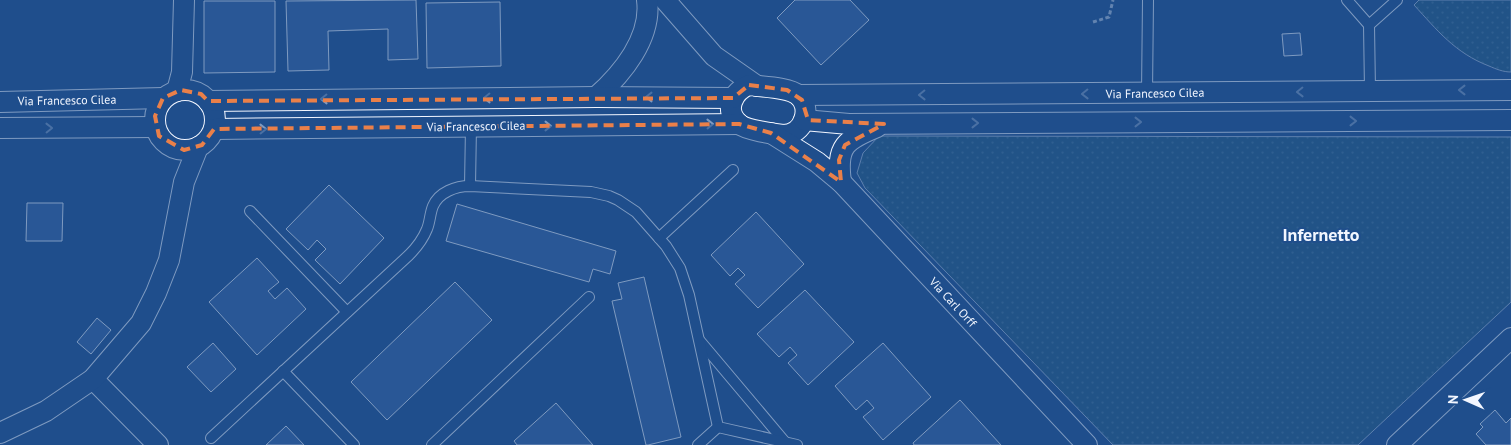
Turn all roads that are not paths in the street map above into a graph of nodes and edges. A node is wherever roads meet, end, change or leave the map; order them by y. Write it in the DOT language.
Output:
graph roads {
  1 [pos="184,0"];
  2 [pos="647,0"];
  3 [pos="665,0"];
  4 [pos="1148,0"];
  5 [pos="1347,0"];
  6 [pos="1397,0"];
  7 [pos="1369,25"];
  8 [pos="714,56"];
  9 [pos="757,86"];
  10 [pos="1511,90"];
  11 [pos="1370,91"];
  12 [pos="177,93"];
  13 [pos="1147,93"];
  14 [pos="734,96"];
  15 [pos="798,96"];
  16 [pos="596,97"];
  17 [pos="208,100"];
  18 [pos="0,102"];
  19 [pos="1511,120"];
  20 [pos="804,122"];
  21 [pos="739,124"];
  22 [pos="884,124"];
  23 [pos="471,126"];
  24 [pos="155,127"];
  25 [pos="0,128"];
  26 [pos="214,129"];
  27 [pos="771,133"];
  28 [pos="198,147"];
  29 [pos="174,148"];
  30 [pos="817,162"];
  31 [pos="733,170"];
  32 [pos="184,182"];
  33 [pos="841,182"];
  34 [pos="470,186"];
  35 [pos="250,211"];
  36 [pos="659,238"];
  37 [pos="589,297"];
  38 [pos="347,312"];
  39 [pos="1511,338"];
  40 [pos="699,340"];
  41 [pos="283,371"];
  42 [pos="93,379"];
  43 [pos="718,427"];
  44 [pos="0,433"];
  45 [pos="211,438"];
  46 [pos="785,442"];
  47 [pos="158,445"];
  48 [pos="354,445"];
  49 [pos="432,445"];
  50 [pos="698,445"];
  51 [pos="797,445"];
  52 [pos="1087,445"];
  53 [pos="1397,445"];
  1 -- 12 [label="street"];
  2 -- 16 [label="street"];
  3 -- 8 [label="street"];
  4 -- 13 [label="lane"];
  5 -- 7 [label="lane"];
  6 -- 7 [label="lane"];
  7 -- 11 [label="lane"];
  8 -- 9 [label="street"];
  8 -- 14 [label="street"];
  9 -- 14 [label="street, Via Francesco Cilea"];
  9 -- 15 [label="street, Via Francesco Cilea"];
  10 -- 11 [label="street, Via Francesco Cilea, one-way"];
  11 -- 13 [label="street, Via Francesco Cilea, one-way"];
  12 -- 17 [label="street"];
  12 -- 18 [label="street, Via Francesco Cilea"];
  12 -- 24 [label="street"];
  13 -- 15 [label="street, Via Francesco Cilea, one-way"];
  14 -- 16 [label="street, Via Francesco Cilea, one-way"];
  14 -- 21 [label="street"];
  15 -- 20 [label="street"];
  16 -- 17 [label="street, Via Francesco Cilea, one-way"];
  17 -- 26 [label="street"];
  22 -- 19 [label="street, one-way"];
  20 -- 22 [label="street"];
  20 -- 27 [label="street, Via Francesco Cilea"];
  20 -- 30 [label="street, Via Carl Orff"];
  23 -- 21 [label="street, Via Francesco Cilea, one-way"];
  21 -- 27 [label="street, Via Francesco Cilea"];
  22 -- 33 [label="street"];
  26 -- 23 [label="street, Via Francesco Cilea, one-way"];
  23 -- 34 [label="lane"];
  25 -- 24 [label="street, one-way"];
  24 -- 29 [label="street"];
  26 -- 28 [label="street"];
  27 -- 30 [label="street, Via Carl Orff"];
  28 -- 29 [label="street"];
  28 -- 32 [label="street"];
  29 -- 32 [label="street"];
  30 -- 33 [label="street, Via Carl Orff"];
  31 -- 36 [label="lane"];
  32 -- 42 [label="street"];
  33 -- 52 [label="street, Via Carl Orff"];
  34 -- 36 [label="lane"];
  34 -- 38 [label="lane"];
  35 -- 38 [label="lane"];
  36 -- 40 [label="lane"];
  37 -- 49 [label="lane"];
  38 -- 41 [label="lane"];
  39 -- 53 [label="street"];
  40 -- 43 [label="lane"];
  40 -- 46 [label="lane"];
  41 -- 45 [label="lane"];
  41 -- 48 [label="lane"];
  42 -- 44 [label="street"];
  42 -- 47 [label="street"];
  43 -- 46 [label="lane"];
  43 -- 50 [label="lane"];
  46 -- 51 [label="lane"];
}
